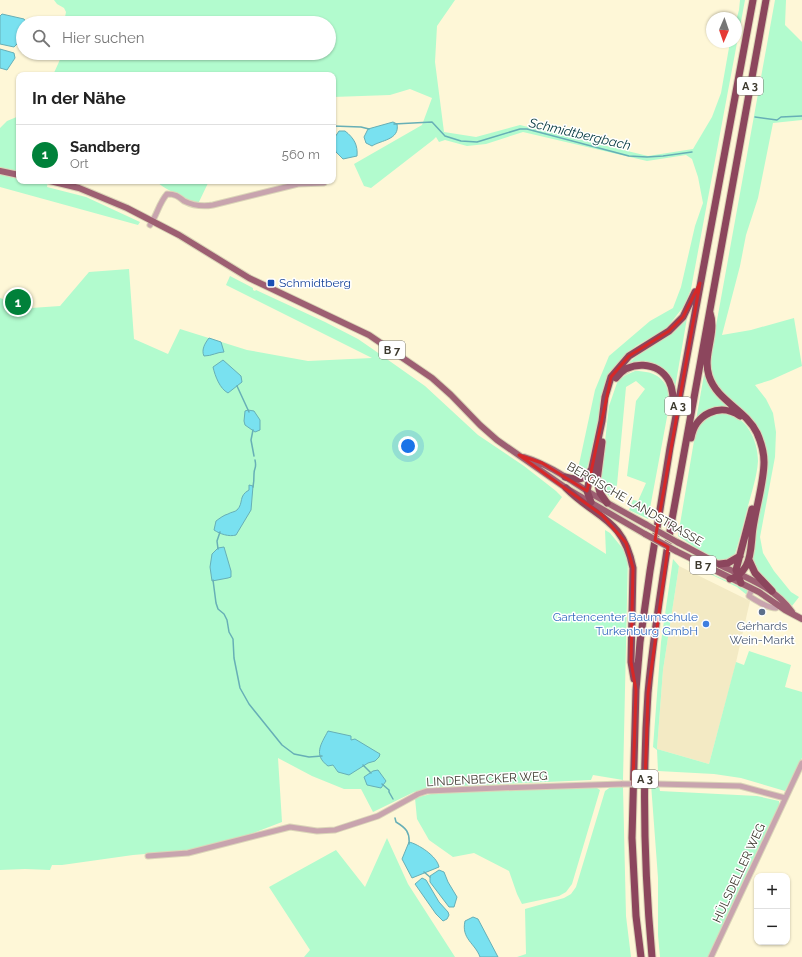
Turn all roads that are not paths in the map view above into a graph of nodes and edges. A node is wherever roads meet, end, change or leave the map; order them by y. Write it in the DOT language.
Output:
graph roads {
  1 [pos="753,0"];
  2 [pos="766,0"];
  3 [pos="0,171"];
  4 [pos="16,174"];
  5 [pos="61,184"];
  6 [pos="298,184"];
  7 [pos="151,223"];
  8 [pos="700,283"];
  9 [pos="709,311"];
  10 [pos="670,448"];
  11 [pos="684,452"];
  12 [pos="519,455"];
  13 [pos="592,468"];
  14 [pos="565,477"];
  15 [pos="566,488"];
  16 [pos="587,491"];
  17 [pos="591,502"];
  18 [pos="607,503"];
  19 [pos="740,556"];
  20 [pos="749,560"];
  21 [pos="720,564"];
  22 [pos="738,577"];
  23 [pos="730,578"];
  24 [pos="752,589"];
  25 [pos="770,590"];
  26 [pos="779,599"];
  27 [pos="778,606"];
  28 [pos="792,613"];
  29 [pos="802,619"];
  30 [pos="636,690"];
  31 [pos="802,763"];
  32 [pos="785,798"];
  33 [pos="148,856"];
  34 [pos="641,957"];
  35 [pos="652,957"];
  36 [pos="711,957"];
  1 -- 8 [label="highway, A 3"];
  2 -- 9 [label="highway, A 3"];
  3 -- 4 [label="main road"];
  5 -- 7 [label="main road, BERGISCHE LANDSTRASSE / B 7"];
  6 -- 7 [label="street"];
  7 -- 12 [label="main road, BERGISCHE LANDSTRASSE / B 7"];
  8 -- 10 [label="highway, A 3"];
  8 -- 13 [label="highway"];
  9 -- 11 [label="highway, A 3"];
  9 -- 20 [label="highway"];
  10 -- 18 [label="highway"];
  10 -- 30 [label="highway, A 3"];
  11 -- 19 [label="highway"];
  11 -- 35 [label="highway, A 3"];
  12 -- 14 [label="main road, BERGISCHE LANDSTRASSE / B 7"];
  12 -- 15 [label="main road, BERGISCHE LANDSTRASSE / B 7"];
  13 -- 14 [label="highway"];
  13 -- 16 [label="highway"];
  14 -- 16 [label="main road, BERGISCHE LANDSTRASSE / B 7"];
  15 -- 17 [label="main road, BERGISCHE LANDSTRASSE / B 7"];
  15 -- 30 [label="highway"];
  16 -- 17 [label="highway"];
  16 -- 18 [label="main road, BERGISCHE LANDSTRASSE / B 7"];
  17 -- 23 [label="main road, BERGISCHE LANDSTRASSE / B 7, bridge"];
  18 -- 21 [label="main road, BERGISCHE LANDSTRASSE / B 7, bridge"];
  19 -- 21 [label="highway"];
  19 -- 22 [label="highway"];
  20 -- 22 [label="highway"];
  20 -- 25 [label="highway"];
  21 -- 22 [label="main road, BERGISCHE LANDSTRASSE / B 7"];
  22 -- 23 [label="highway"];
  22 -- 24 [label="main road, BERGISCHE LANDSTRASSE / B 7"];
  22 -- 25 [label="main road, BERGISCHE LANDSTRASSE / B 7"];
  24 -- 25 [label="main road"];
  24 -- 27 [label="main road, BERGISCHE LANDSTRASSE / B 7"];
  25 -- 26 [label="main road, BERGISCHE LANDSTRASSE / B 7"];
  26 -- 27 [label="street"];
  26 -- 28 [label="main road, BERGISCHE LANDSTRASSE / B 7"];
  27 -- 28 [label="main road, BERGISCHE LANDSTRASSE / B 7"];
  28 -- 29 [label="main road, BERGISCHE LANDSTRASSE / B 7"];
  30 -- 34 [label="highway, A 3"];
  31 -- 32 [label="street, HÜLSDELLER WEG"];
  32 -- 33 [label="street, LINDENBECKER WEG, bridge"];
  32 -- 36 [label="street, HÜLSDELLER WEG"];
}
